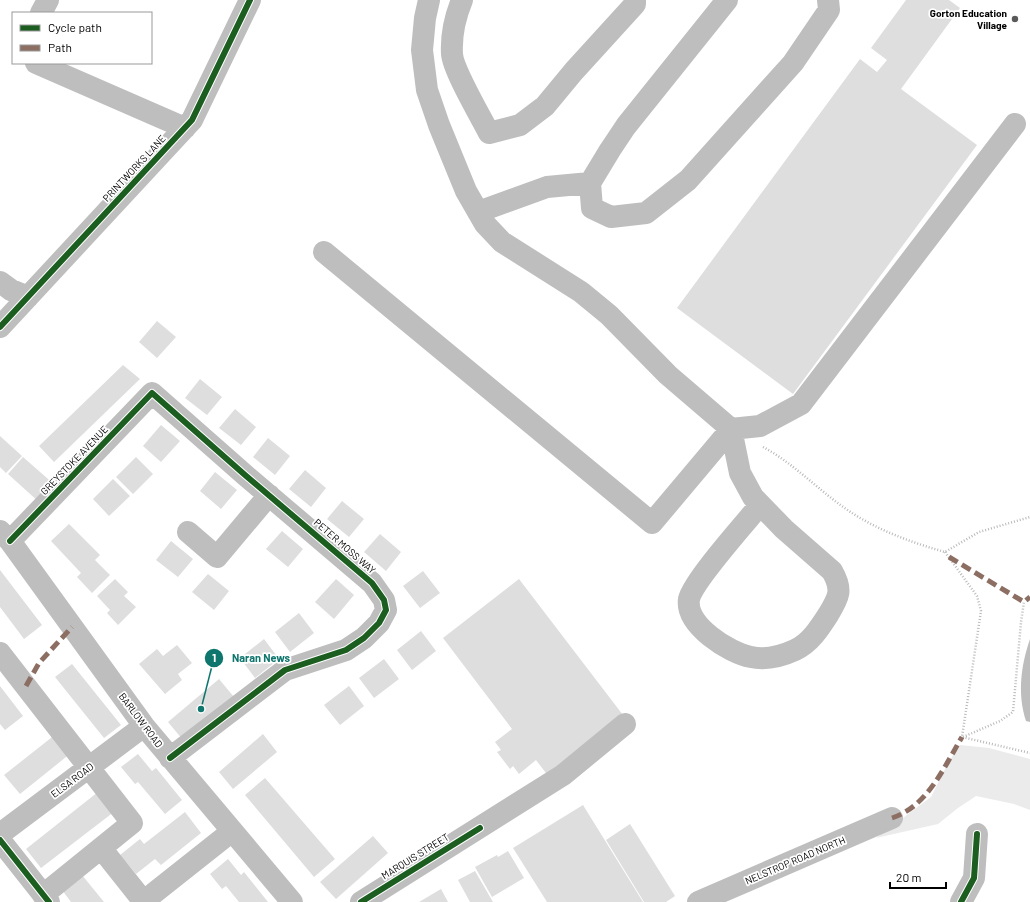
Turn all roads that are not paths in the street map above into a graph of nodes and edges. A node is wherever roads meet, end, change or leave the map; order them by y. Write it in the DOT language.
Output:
graph roads {
  1 [pos="48,0"];
  2 [pos="250,0"];
  3 [pos="429,0"];
  4 [pos="462,0"];
  5 [pos="635,0"];
  6 [pos="727,0"];
  7 [pos="828,0"];
  8 [pos="41,12"];
  9 [pos="38,64"];
  10 [pos="1015,124"];
  11 [pos="185,128"];
  12 [pos="590,183"];
  13 [pos="478,212"];
  14 [pos="324,252"];
  15 [pos="0,282"];
  16 [pos="28,297"];
  17 [pos="0,327"];
  18 [pos="152,392"];
  19 [pos="731,429"];
  20 [pos="269,495"];
  21 [pos="760,505"];
  22 [pos="188,532"];
  23 [pos="5,536"];
  24 [pos="0,653"];
  25 [pos="625,724"];
  26 [pos="144,726"];
  27 [pos="170,758"];
  28 [pos="89,767"];
  29 [pos="892,818"];
  30 [pos="2,829"];
  31 [pos="231,832"];
  32 [pos="977,834"];
  33 [pos="101,848"];
  34 [pos="149,897"];
  35 [pos="46,899"];
  36 [pos="292,902"];
  37 [pos="361,902"];
  38 [pos="698,902"];
  39 [pos="961,902"];
  1 -- 8 [label="street"];
  2 -- 11 [label="street, PRINTWORKS LANE"];
  3 -- 13 [label="street"];
  4 -- 5 [label="street"];
  6 -- 12 [label="street"];
  7 -- 12 [label="street"];
  9 -- 11 [label="street"];
  10 -- 19 [label="street"];
  11 -- 16 [label="street, PRINTWORKS LANE"];
  12 -- 13 [label="street"];
  13 -- 19 [label="street"];
  14 -- 19 [label="street"];
  15 -- 16 [label="street"];
  16 -- 17 [label="street, PRINTWORKS LANE"];
  18 -- 20 [label="street, PETER MOSS WAY"];
  18 -- 23 [label="street, GREYSTOKE AVENUE"];
  19 -- 21 [label="street"];
  20 -- 22 [label="street"];
  20 -- 27 [label="street, PETER MOSS WAY"];
  21 -- 21 [label="street"];
  23 -- 26 [label="street, BARLOW ROAD"];
  24 -- 28 [label="street"];
  25 -- 37 [label="street, MARQUIS STREET"];
  26 -- 27 [label="street, BARLOW ROAD"];
  26 -- 28 [label="street, ELSA ROAD"];
  27 -- 31 [label="street, BARLOW ROAD"];
  28 -- 30 [label="street, ELSA ROAD"];
  28 -- 33 [label="street"];
  29 -- 38 [label="street, NELSTROP ROAD NORTH"];
  30 -- 35 [label="street"];
  31 -- 34 [label="street"];
  31 -- 36 [label="street, BARLOW ROAD"];
  32 -- 39 [label="street"];
  33 -- 34 [label="street"];
  33 -- 35 [label="street"];
}
